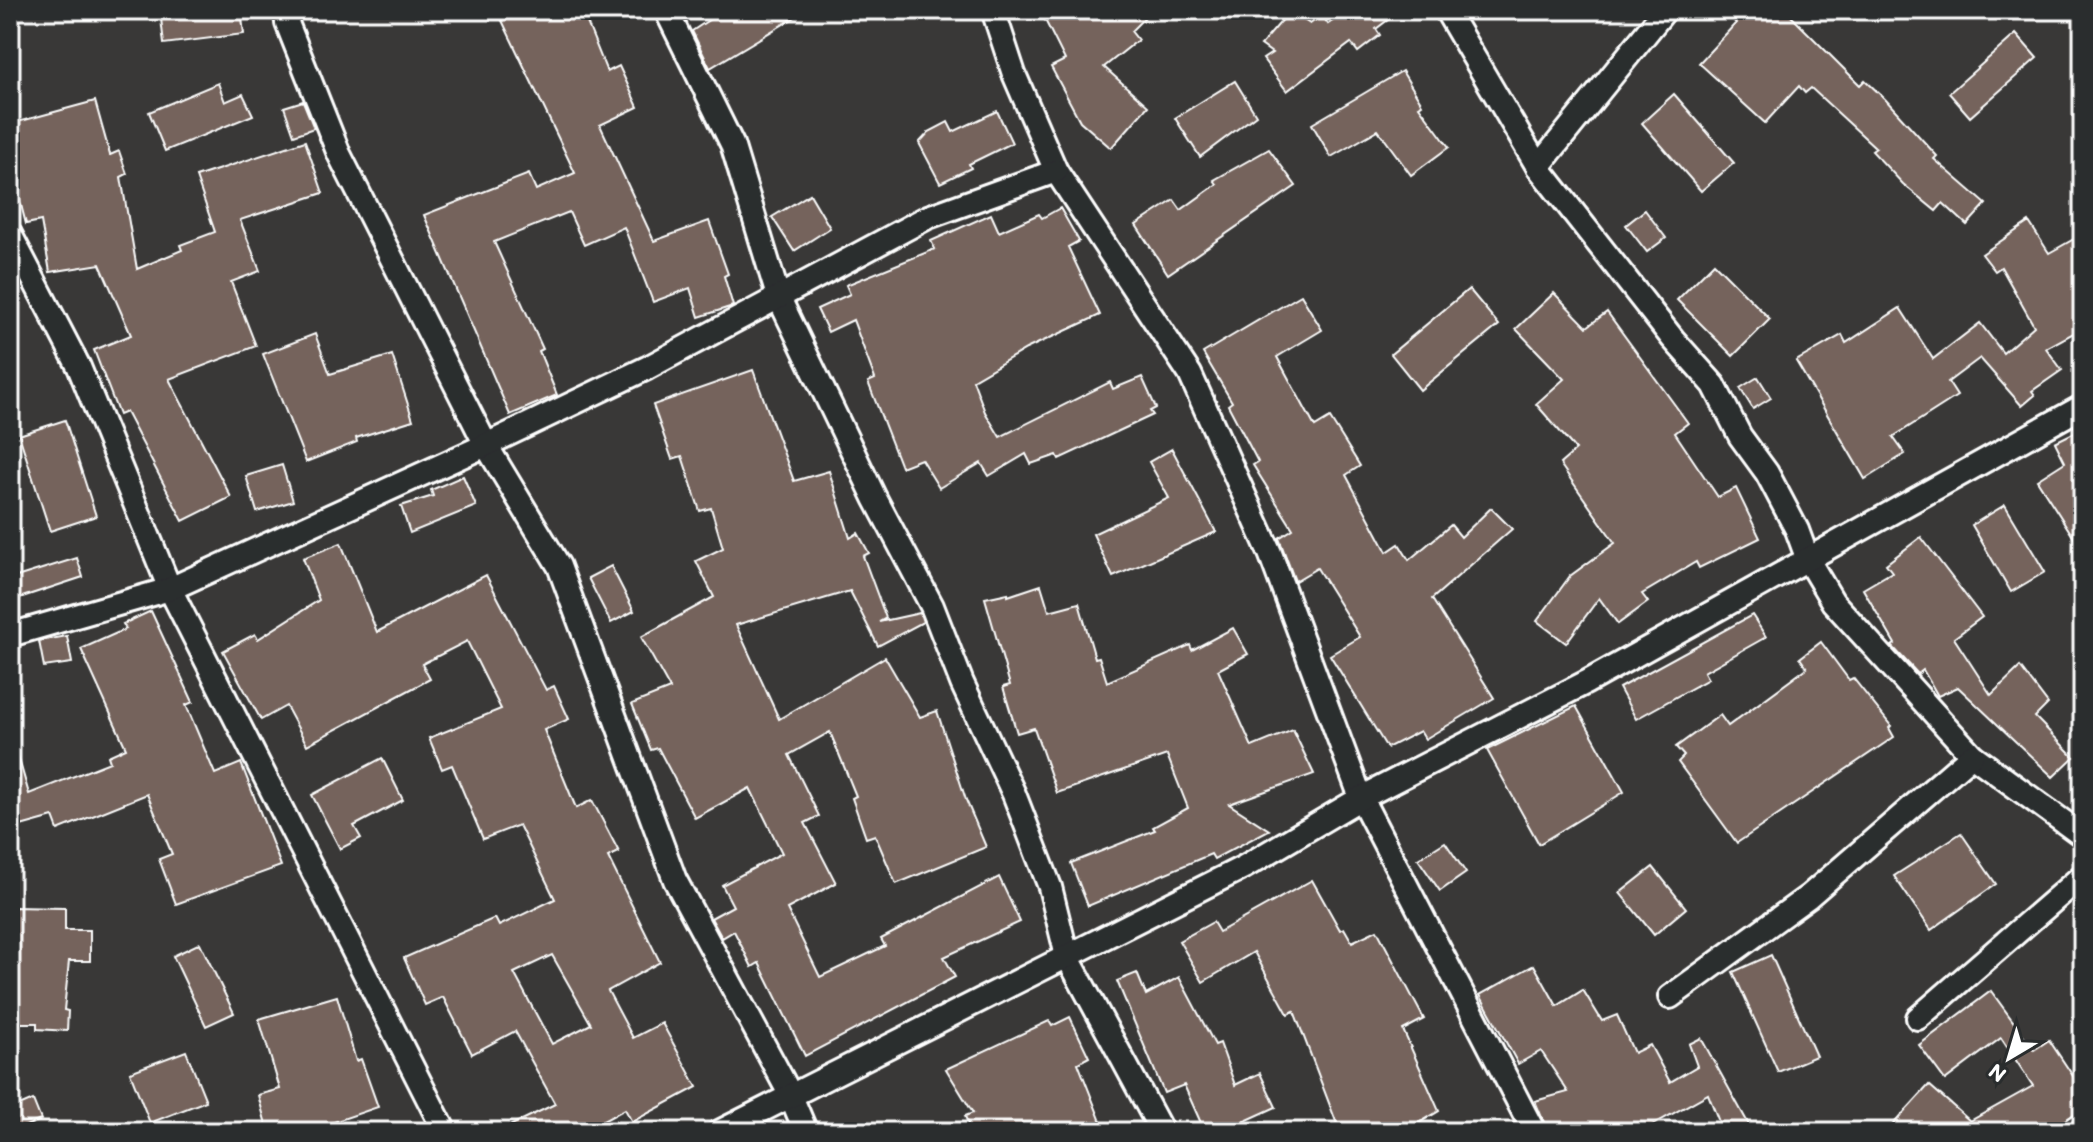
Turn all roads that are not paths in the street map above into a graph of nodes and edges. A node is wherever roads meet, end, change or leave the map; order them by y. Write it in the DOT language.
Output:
graph roads {
  1 [pos="286,10"];
  2 [pos="666,10"];
  3 [pos="993,10"];
  4 [pos="1446,10"];
  5 [pos="1665,10"];
  6 [pos="1538,167"];
  7 [pos="1056,171"];
  8 [pos="10,234"];
  9 [pos="778,296"];
  10 [pos="2083,406"];
  11 [pos="486,445"];
  12 [pos="1808,560"];
  13 [pos="170,589"];
  14 [pos="10,635"];
  15 [pos="1972,755"];
  16 [pos="1361,798"];
  17 [pos="2083,836"];
  18 [pos="2083,875"];
  19 [pos="1067,956"];
  20 [pos="1670,997"];
  21 [pos="1918,1018"];
  22 [pos="790,1094"];
  23 [pos="445,1132"];
  24 [pos="719,1132"];
  25 [pos="806,1132"];
  26 [pos="1162,1132"];
  27 [pos="1534,1132"];
  1 -- 11 [label="street"];
  2 -- 9 [label="street"];
  3 -- 7 [label="street"];
  4 -- 6 [label="street"];
  5 -- 6 [label="street"];
  6 -- 12 [label="street"];
  7 -- 9 [label="street"];
  7 -- 16 [label="street"];
  8 -- 13 [label="street"];
  9 -- 11 [label="street"];
  9 -- 19 [label="street"];
  10 -- 12 [label="street"];
  11 -- 13 [label="street"];
  11 -- 22 [label="street"];
  12 -- 15 [label="street"];
  12 -- 16 [label="street"];
  13 -- 14 [label="street"];
  13 -- 23 [label="street"];
  15 -- 17 [label="street"];
  15 -- 20 [label="street"];
  16 -- 19 [label="street"];
  16 -- 27 [label="street"];
  18 -- 21 [label="street"];
  19 -- 22 [label="street"];
  19 -- 26 [label="street"];
  22 -- 24 [label="street"];
  22 -- 25 [label="street"];
}
